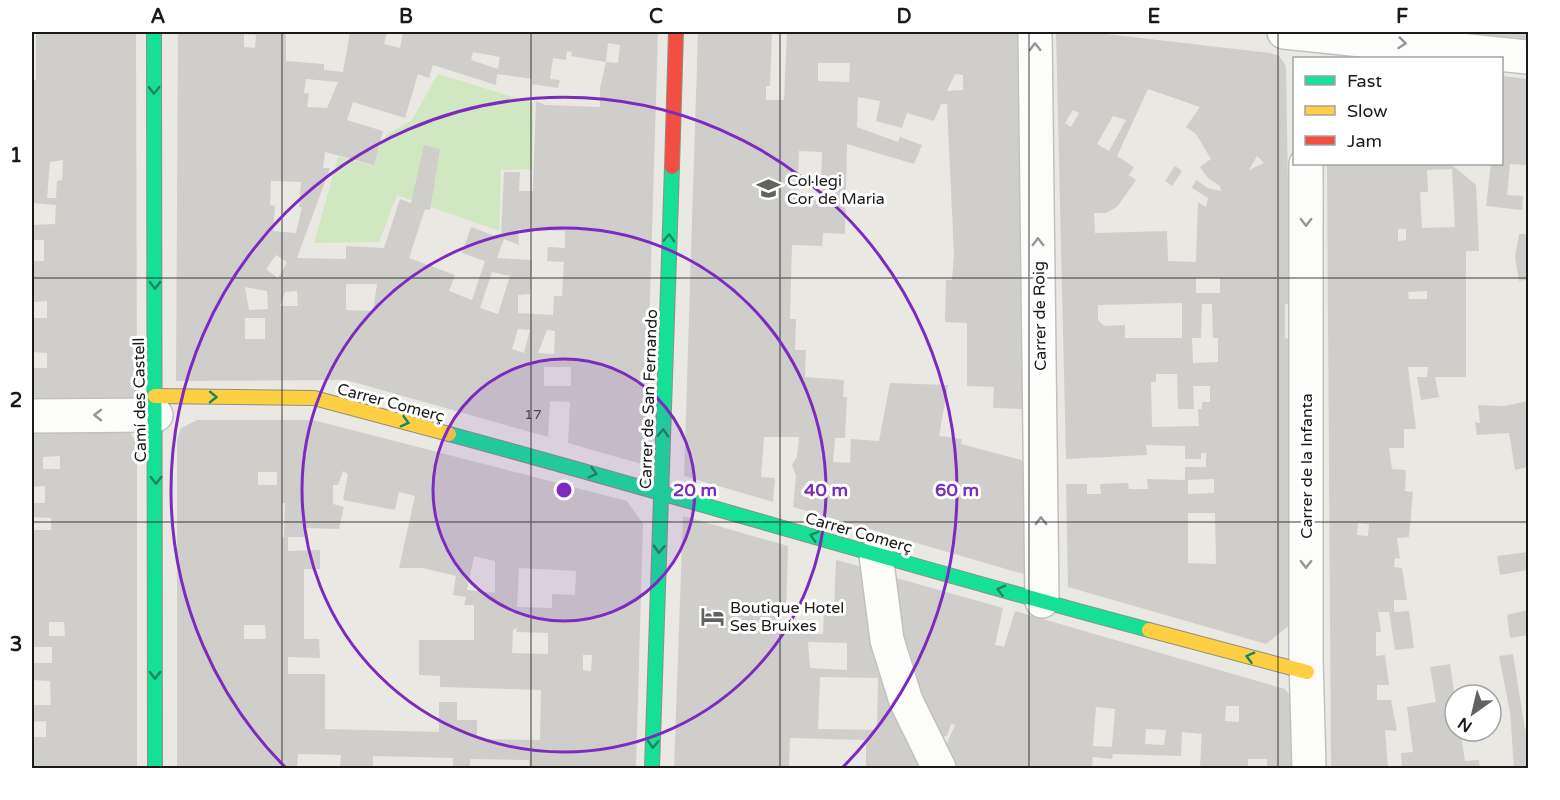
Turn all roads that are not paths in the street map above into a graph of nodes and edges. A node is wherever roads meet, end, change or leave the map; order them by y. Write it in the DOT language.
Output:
graph roads {
  1 [pos="154,32"];
  2 [pos="676,32"];
  3 [pos="1035,32"];
  4 [pos="1298,38"];
  5 [pos="1528,57"];
  6 [pos="1306,165"];
  7 [pos="156,406"];
  8 [pos="32,416"];
  9 [pos="661,491"];
  10 [pos="876,555"];
  11 [pos="1042,600"];
  12 [pos="1306,672"];
  13 [pos="155,768"];
  14 [pos="652,768"];
  15 [pos="939,768"];
  16 [pos="1309,768"];
  1 -- 7 [label="street, Camí des Castell, one-way"];
  9 -- 2 [label="street, Carrer de San Fernando, one-way"];
  11 -- 3 [label="street, Carrer de Roig, one-way"];
  4 -- 5 [label="street, one-way"];
  6 -- 12 [label="street, Carrer de la Infanta, one-way"];
  7 -- 8 [label="street, one-way"];
  7 -- 9 [label="street, Carrer Comerç, one-way"];
  7 -- 13 [label="street, Camí des Castell, one-way"];
  10 -- 9 [label="street, Carrer Comerç, one-way"];
  9 -- 14 [label="street, Carrer de San Fernando, one-way"];
  11 -- 10 [label="street, Carrer Comerç, one-way"];
  10 -- 15 [label="street"];
  12 -- 11 [label="street, Carrer Comerç, one-way"];
  12 -- 16 [label="street, Carrer de la Infanta"];
}
